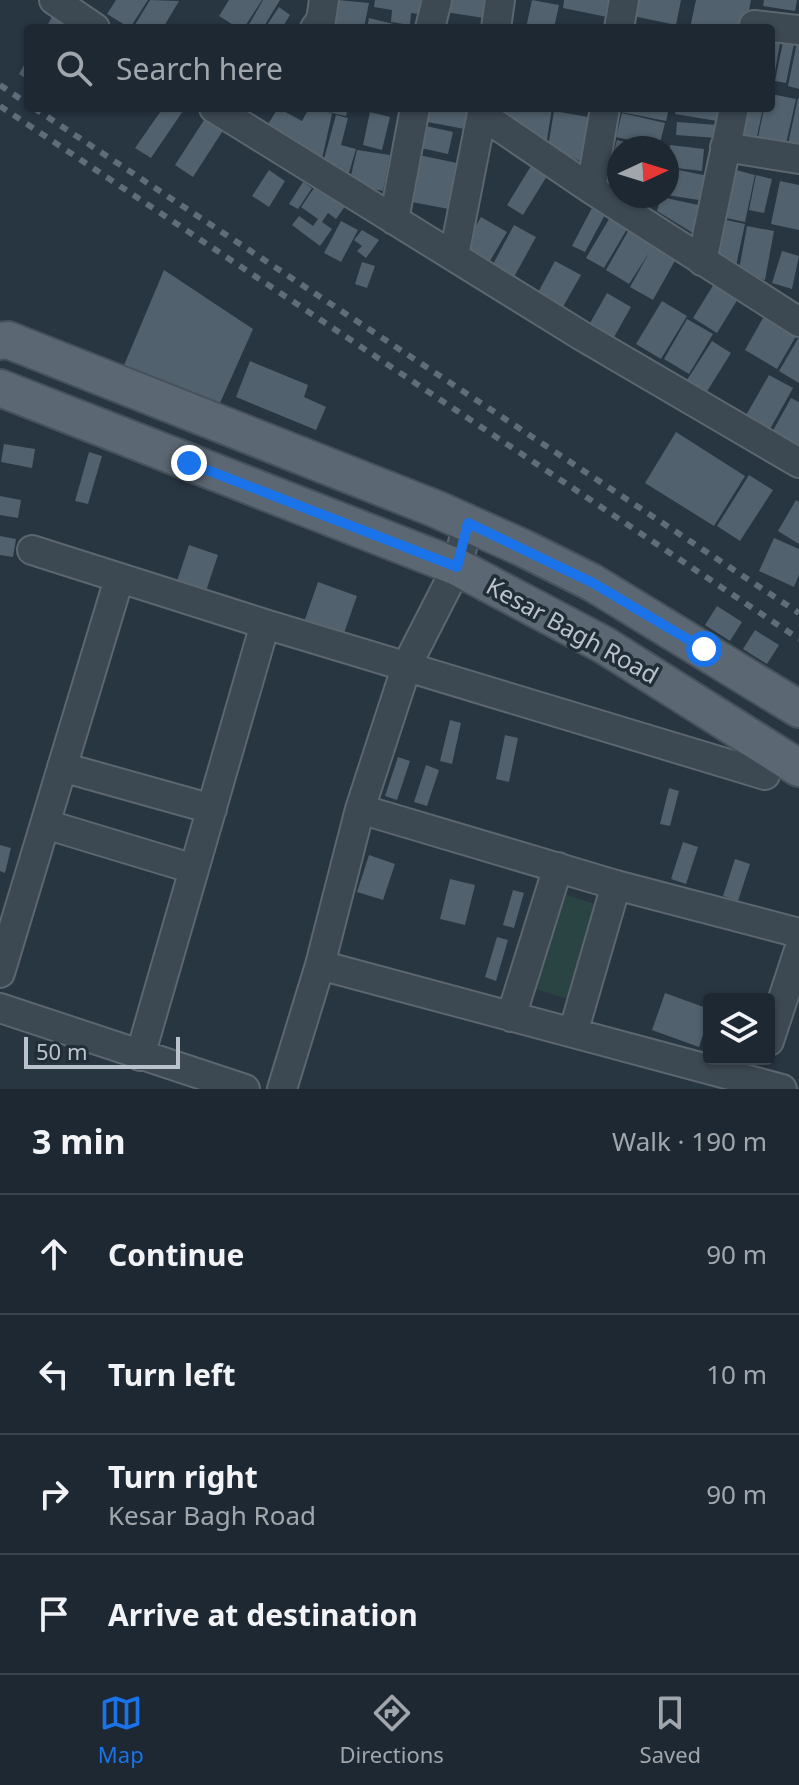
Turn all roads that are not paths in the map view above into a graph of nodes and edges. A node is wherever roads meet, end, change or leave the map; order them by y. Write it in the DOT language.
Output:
graph roads {
  1 [pos="54,0"];
  2 [pos="324,0"];
  3 [pos="437,0"];
  4 [pos="500,0"];
  5 [pos="624,0"];
  6 [pos="756,18"];
  7 [pos="89,24"];
  8 [pos="318,24"];
  9 [pos="431,24"];
  10 [pos="497,24"];
  11 [pos="620,24"];
  12 [pos="799,30"];
  13 [pos="414,112"];
  14 [pos="483,112"];
  15 [pos="484,112"];
  16 [pos="604,112"];
  17 [pos="733,112"];
  18 [pos="247,117"];
  19 [pos="725,147"];
  20 [pos="799,159"];
  21 [pos="591,189"];
  22 [pos="394,220"];
  23 [pos="454,255"];
  24 [pos="702,261"];
  25 [pos="799,322"];
  26 [pos="3,348"];
  27 [pos="10,392"];
  28 [pos="799,463"];
  29 [pos="468,523"];
  30 [pos="32,550"];
  31 [pos="457,567"];
  32 [pos="119,579"];
  33 [pos="265,624"];
  34 [pos="407,665"];
  35 [pos="799,709"];
  36 [pos="62,767"];
  37 [pos="782,771"];
  38 [pos="212,809"];
  39 [pos="360,809"];
  40 [pos="45,824"];
  41 [pos="558,867"];
  42 [pos="194,869"];
  43 [pos="616,885"];
  44 [pos="799,933"];
  45 [pos="799,950"];
  46 [pos="320,965"];
  47 [pos="0,973"];
  48 [pos="0,1008"];
  49 [pos="511,1017"];
  50 [pos="775,1023"];
  51 [pos="573,1033"];
  52 [pos="140,1056"];
  53 [pos="764,1079"];
  54 [pos="245,1089"];
  55 [pos="282,1089"];
  1 -- 7 [label="street"];
  2 -- 8 [label="street"];
  3 -- 9 [label="street"];
  4 -- 10 [label="street"];
  5 -- 11 [label="street"];
  6 -- 12 [label="street"];
  13 -- 22 [label="street"];
  14 -- 23 [label="street"];
  15 -- 21 [label="street"];
  16 -- 21 [label="street"];
  17 -- 19 [label="street"];
  18 -- 22 [label="street"];
  19 -- 20 [label="street"];
  19 -- 24 [label="street"];
  21 -- 24 [label="street"];
  22 -- 23 [label="street"];
  23 -- 28 [label="street"];
  24 -- 25 [label="street"];
  26 -- 29 [label="main road"];
  27 -- 31 [label="main road, Kesar Bagh Road"];
  29 -- 31 [label="street"];
  29 -- 35 [label="main road"];
  30 -- 32 [label="street"];
  31 -- 34 [label="street"];
  31 -- 37 [label="main road, Kesar Bagh Road"];
  32 -- 33 [label="street"];
  32 -- 36 [label="street"];
  33 -- 34 [label="street"];
  33 -- 38 [label="street"];
  34 -- 37 [label="street"];
  34 -- 39 [label="street"];
  36 -- 38 [label="street"];
  36 -- 40 [label="street"];
  38 -- 42 [label="street"];
  39 -- 41 [label="street"];
  39 -- 46 [label="street"];
  40 -- 42 [label="street"];
  40 -- 47 [label="street"];
  41 -- 43 [label="street"];
  41 -- 49 [label="street"];
  42 -- 52 [label="street"];
  43 -- 44 [label="street"];
  43 -- 51 [label="street"];
  45 -- 50 [label="street"];
  46 -- 49 [label="street"];
  46 -- 55 [label="street"];
  48 -- 52 [label="street"];
  49 -- 51 [label="street"];
  51 -- 53 [label="street"];
  52 -- 54 [label="street"];
}
